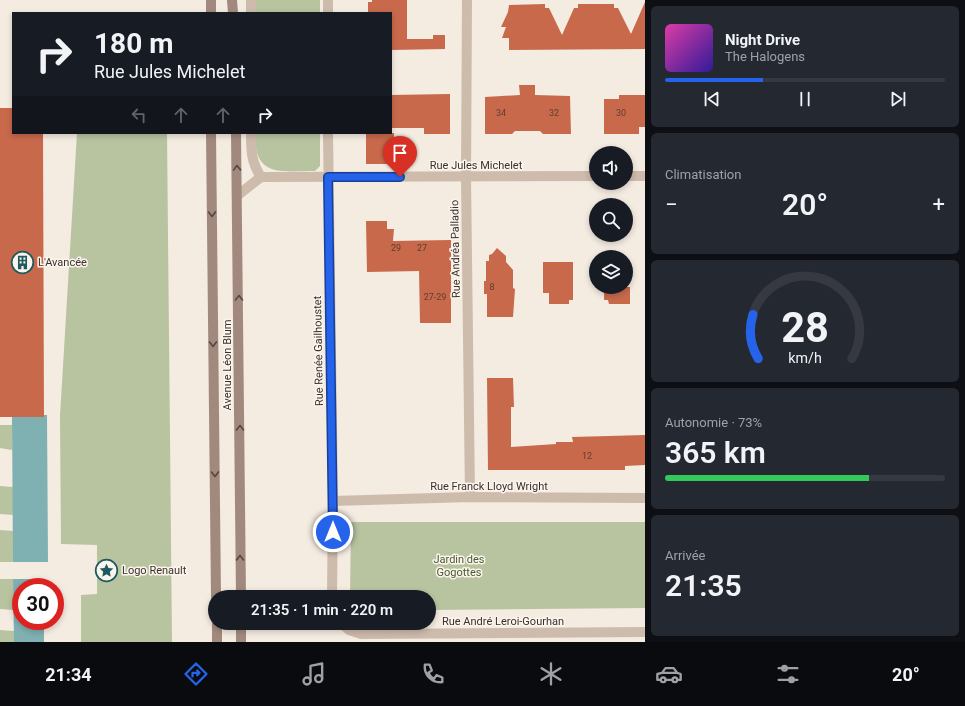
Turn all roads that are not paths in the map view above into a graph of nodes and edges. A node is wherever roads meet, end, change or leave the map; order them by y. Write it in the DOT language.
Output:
graph roads {
  1 [pos="211,0"];
  2 [pos="232,0"];
  3 [pos="251,0"];
  4 [pos="328,0"];
  5 [pos="467,0"];
  6 [pos="211,12"];
  7 [pos="233,12"];
  8 [pos="251,12"];
  9 [pos="328,12"];
  10 [pos="211,134"];
  11 [pos="236,134"];
  12 [pos="251,134"];
  13 [pos="328,134"];
  14 [pos="589,176"];
  15 [pos="633,176"];
  16 [pos="645,176"];
  17 [pos="261,177"];
  18 [pos="328,177"];
  19 [pos="466,177"];
  20 [pos="238,195"];
  21 [pos="470,497"];
  22 [pos="645,498"];
  23 [pos="333,501"];
  24 [pos="216,590"];
  25 [pos="241,590"];
  26 [pos="332,590"];
  27 [pos="217,630"];
  28 [pos="241,630"];
  29 [pos="352,630"];
  30 [pos="645,632"];
  31 [pos="472,638"];
  32 [pos="217,642"];
  33 [pos="241,642"];
  1 -- 6 [label="main road"];
  2 -- 7 [label="main road"];
  3 -- 8 [label="street"];
  4 -- 9 [label="street"];
  5 -- 19 [label="street, Rue Andréa Palladio"];
  10 -- 24 [label="main road, Avenue Léon Blum, one-way"];
  20 -- 11 [label="main road, Avenue Léon Blum, one-way"];
  12 -- 17 [label="street"];
  13 -- 18 [label="street, Rue Renée Gailhoustet"];
  14 -- 19 [label="street, Rue Jules Michelet"];
  15 -- 16 [label="street"];
  17 -- 18 [label="street, Rue Jules Michelet"];
  17 -- 20 [label="street"];
  18 -- 19 [label="street, Rue Jules Michelet"];
  18 -- 23 [label="street, Rue Renée Gailhoustet"];
  19 -- 21 [label="street, Rue Andréa Palladio"];
  25 -- 20 [label="main road, Avenue Léon Blum, one-way"];
  21 -- 22 [label="street, Rue Franck Lloyd Wright"];
  21 -- 23 [label="street, Rue Franck Lloyd Wright"];
  23 -- 26 [label="street, Rue Renée Gailhoustet"];
  27 -- 32 [label="main road"];
  28 -- 33 [label="main road"];
  29 -- 31 [label="street, Rue André Leroi-Gourhan"];
  30 -- 31 [label="street, Rue André Leroi-Gourhan"];
}
